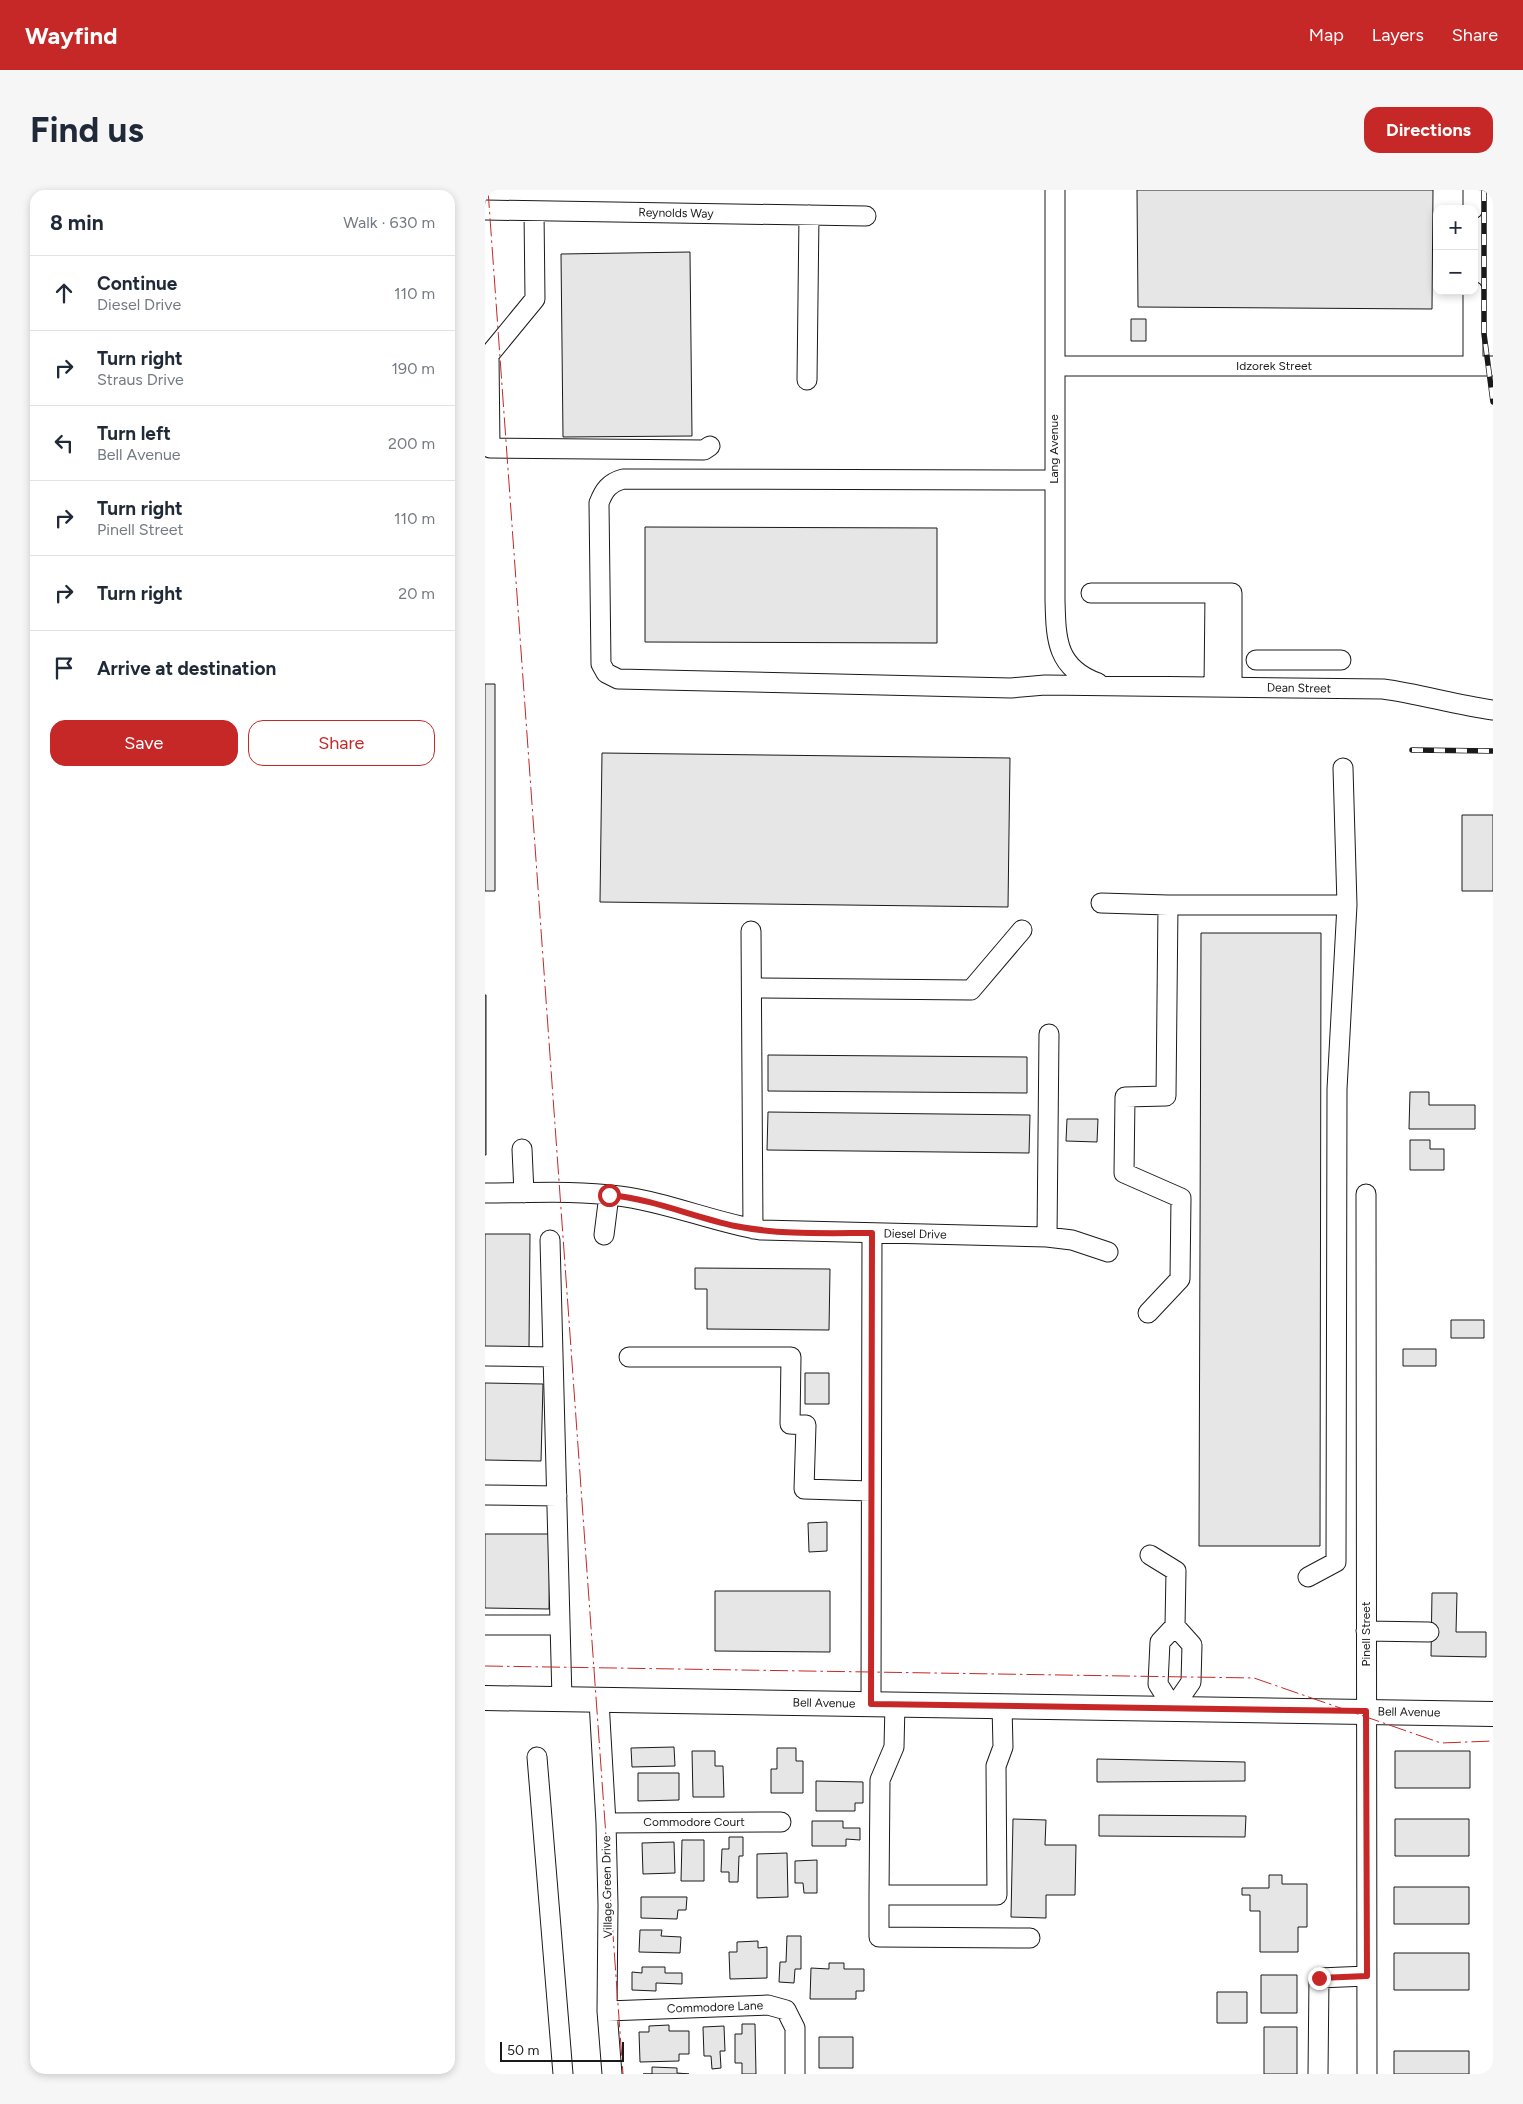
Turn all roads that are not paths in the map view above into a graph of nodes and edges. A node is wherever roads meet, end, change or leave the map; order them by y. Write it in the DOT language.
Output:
graph roads {
  1 [pos="1055,190"];
  2 [pos="1473,190"];
  3 [pos="1473,205"];
  4 [pos="485,210"];
  5 [pos="535,211"];
  6 [pos="809,215"];
  7 [pos="866,216"];
  8 [pos="1473,295"];
  9 [pos="1473,365"];
  10 [pos="1055,366"];
  11 [pos="1493,366"];
  12 [pos="807,380"];
  13 [pos="710,446"];
  14 [pos="1054,480"];
  15 [pos="1091,593"];
  16 [pos="1256,660"];
  17 [pos="1341,660"];
  18 [pos="1104,685"];
  19 [pos="1223,687"];
  20 [pos="1493,710"];
  21 [pos="1343,768"];
  22 [pos="1101,903"];
  23 [pos="1169,905"];
  24 [pos="1347,905"];
  25 [pos="1022,930"];
  26 [pos="751,931"];
  27 [pos="752,988"];
  28 [pos="1049,1034"];
  29 [pos="522,1149"];
  30 [pos="485,1193"];
  31 [pos="524,1193"];
  32 [pos="1366,1194"];
  33 [pos="609,1195"];
  34 [pos="753,1229"];
  35 [pos="872,1233"];
  36 [pos="604,1235"];
  37 [pos="1047,1237"];
  38 [pos="550,1240"];
  39 [pos="1108,1252"];
  40 [pos="1148,1313"];
  41 [pos="485,1356"];
  42 [pos="553,1356"];
  43 [pos="629,1357"];
  44 [pos="871,1491"];
  45 [pos="485,1495"];
  46 [pos="557,1496"];
  47 [pos="1150,1555"];
  48 [pos="1308,1577"];
  49 [pos="485,1625"];
  50 [pos="560,1625"];
  51 [pos="1175,1626"];
  52 [pos="1366,1631"];
  53 [pos="1429,1632"];
  54 [pos="485,1698"];
  55 [pos="562,1700"];
  56 [pos="599,1700"];
  57 [pos="871,1704"];
  58 [pos="895,1704"];
  59 [pos="1001,1706"];
  60 [pos="1173,1708"];
  61 [pos="1366,1711"];
  62 [pos="1493,1714"];
  63 [pos="537,1757"];
  64 [pos="781,1822"];
  65 [pos="606,1823"];
  66 [pos="879,1895"];
  67 [pos="1030,1938"];
  68 [pos="1367,1976"];
  69 [pos="607,2011"];
  70 [pos="563,2074"];
  71 [pos="612,2074"];
  72 [pos="795,2074"];
  73 [pos="1318,2074"];
  74 [pos="1367,2074"];
  1 -- 10 [label="street, Lang Avenue"];
  2 -- 3 [label="street"];
  4 -- 5 [label="street, Reynolds Way"];
  5 -- 6 [label="street, Reynolds Way"];
  5 -- 13 [label="street"];
  6 -- 7 [label="street, Reynolds Way"];
  6 -- 12 [label="street"];
  8 -- 9 [label="street"];
  9 -- 10 [label="street, Idzorek Street"];
  9 -- 11 [label="street, Idzorek Street"];
  10 -- 14 [label="street, Lang Avenue"];
  14 -- 18 [label="street, Lang Avenue"];
  14 -- 18 [label="street, Dean Street"];
  15 -- 19 [label="street"];
  16 -- 17 [label="street"];
  18 -- 19 [label="street, Dean Street"];
  19 -- 20 [label="street, Dean Street"];
  21 -- 24 [label="street"];
  22 -- 23 [label="street"];
  23 -- 24 [label="street"];
  23 -- 40 [label="street"];
  24 -- 48 [label="street"];
  25 -- 27 [label="street"];
  26 -- 27 [label="street"];
  27 -- 34 [label="street"];
  28 -- 37 [label="street"];
  29 -- 31 [label="street"];
  30 -- 31 [label="street, Diesel Drive"];
  31 -- 33 [label="street, Diesel Drive"];
  32 -- 52 [label="street, Pinell Street"];
  33 -- 34 [label="street, Diesel Drive"];
  33 -- 36 [label="street"];
  34 -- 35 [label="street, Diesel Drive"];
  35 -- 37 [label="street, Diesel Drive"];
  35 -- 44 [label="street"];
  37 -- 39 [label="street, Diesel Drive"];
  38 -- 42 [label="street"];
  41 -- 42 [label="street"];
  42 -- 46 [label="street"];
  43 -- 44 [label="street"];
  44 -- 57 [label="street"];
  45 -- 46 [label="street"];
  46 -- 50 [label="street"];
  47 -- 51 [label="street"];
  49 -- 50 [label="street"];
  50 -- 55 [label="street"];
  51 -- 60 [label="street"];
  51 -- 60 [label="street"];
  52 -- 53 [label="street"];
  52 -- 61 [label="street, Pinell Street"];
  54 -- 55 [label="main road, Bell Avenue"];
  55 -- 56 [label="main road, Bell Avenue"];
  56 -- 57 [label="main road, Bell Avenue"];
  56 -- 65 [label="street, Village Green Drive"];
  57 -- 58 [label="main road, Bell Avenue"];
  58 -- 59 [label="main road, Bell Avenue"];
  58 -- 66 [label="street"];
  59 -- 60 [label="main road, Bell Avenue"];
  59 -- 66 [label="street"];
  60 -- 61 [label="main road, Bell Avenue"];
  61 -- 62 [label="main road, Bell Avenue"];
  61 -- 68 [label="street, Pinell Street"];
  63 -- 70 [label="street"];
  64 -- 65 [label="street, Commodore Court"];
  65 -- 69 [label="street, Village Green Drive"];
  66 -- 67 [label="street"];
  68 -- 73 [label="street"];
  68 -- 74 [label="street, Pinell Street"];
  69 -- 71 [label="street, Village Green Drive"];
  69 -- 72 [label="street, Commodore Lane"];
}
